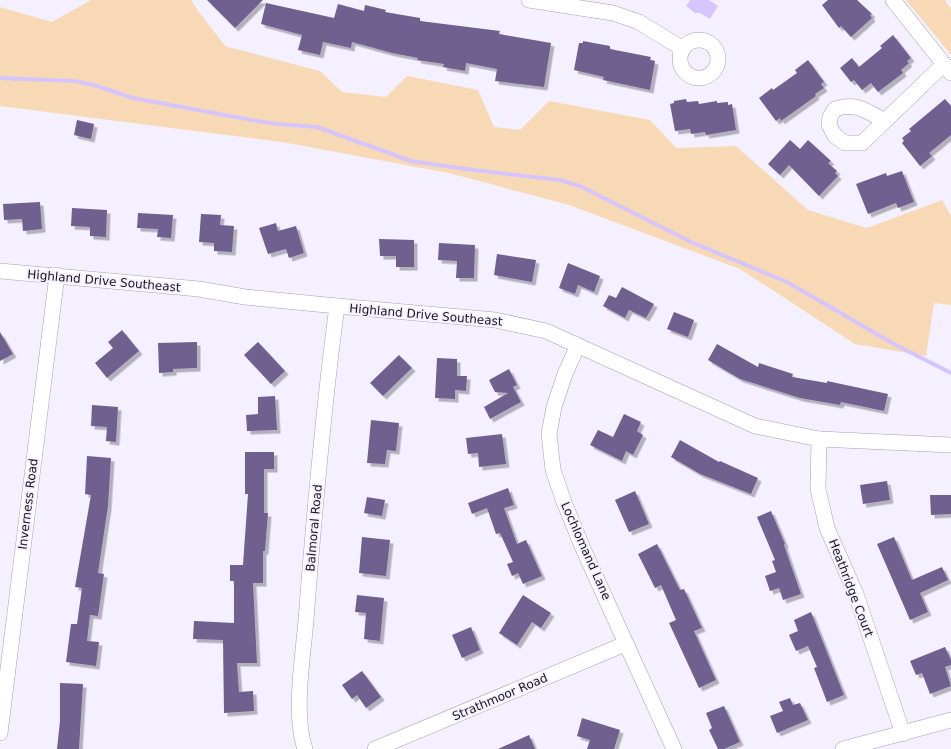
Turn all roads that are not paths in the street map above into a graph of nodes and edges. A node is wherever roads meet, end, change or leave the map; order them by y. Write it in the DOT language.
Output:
graph roads {
  1 [pos="529,0"];
  2 [pos="893,0"];
  3 [pos="683,49"];
  4 [pos="947,68"];
  5 [pos="884,122"];
  6 [pos="0,271"];
  7 [pos="57,276"];
  8 [pos="337,306"];
  9 [pos="578,345"];
  10 [pos="819,439"];
  11 [pos="951,445"];
  12 [pos="625,644"];
  13 [pos="951,720"];
  14 [pos="0,733"];
  15 [pos="903,734"];
  16 [pos="305,749"];
  17 [pos="375,749"];
  18 [pos="674,749"];
  19 [pos="843,749"];
  1 -- 3 [label="street"];
  2 -- 4 [label="street"];
  4 -- 5 [label="street"];
  6 -- 7 [label="street, Highland Drive Southeast"];
  7 -- 8 [label="street, Highland Drive Southeast"];
  7 -- 14 [label="street, Inverness Road"];
  8 -- 9 [label="street, Highland Drive Southeast"];
  8 -- 16 [label="street, Balmoral Road"];
  9 -- 10 [label="street, Highland Drive Southeast"];
  9 -- 12 [label="street, Lochlomand Lane"];
  10 -- 11 [label="street, Highland Drive Southeast"];
  10 -- 15 [label="street, Heathridge Court"];
  12 -- 17 [label="street, Strathmoor Road"];
  12 -- 18 [label="street, Lochlomand Lane"];
  13 -- 15 [label="street"];
  15 -- 19 [label="street"];
}
